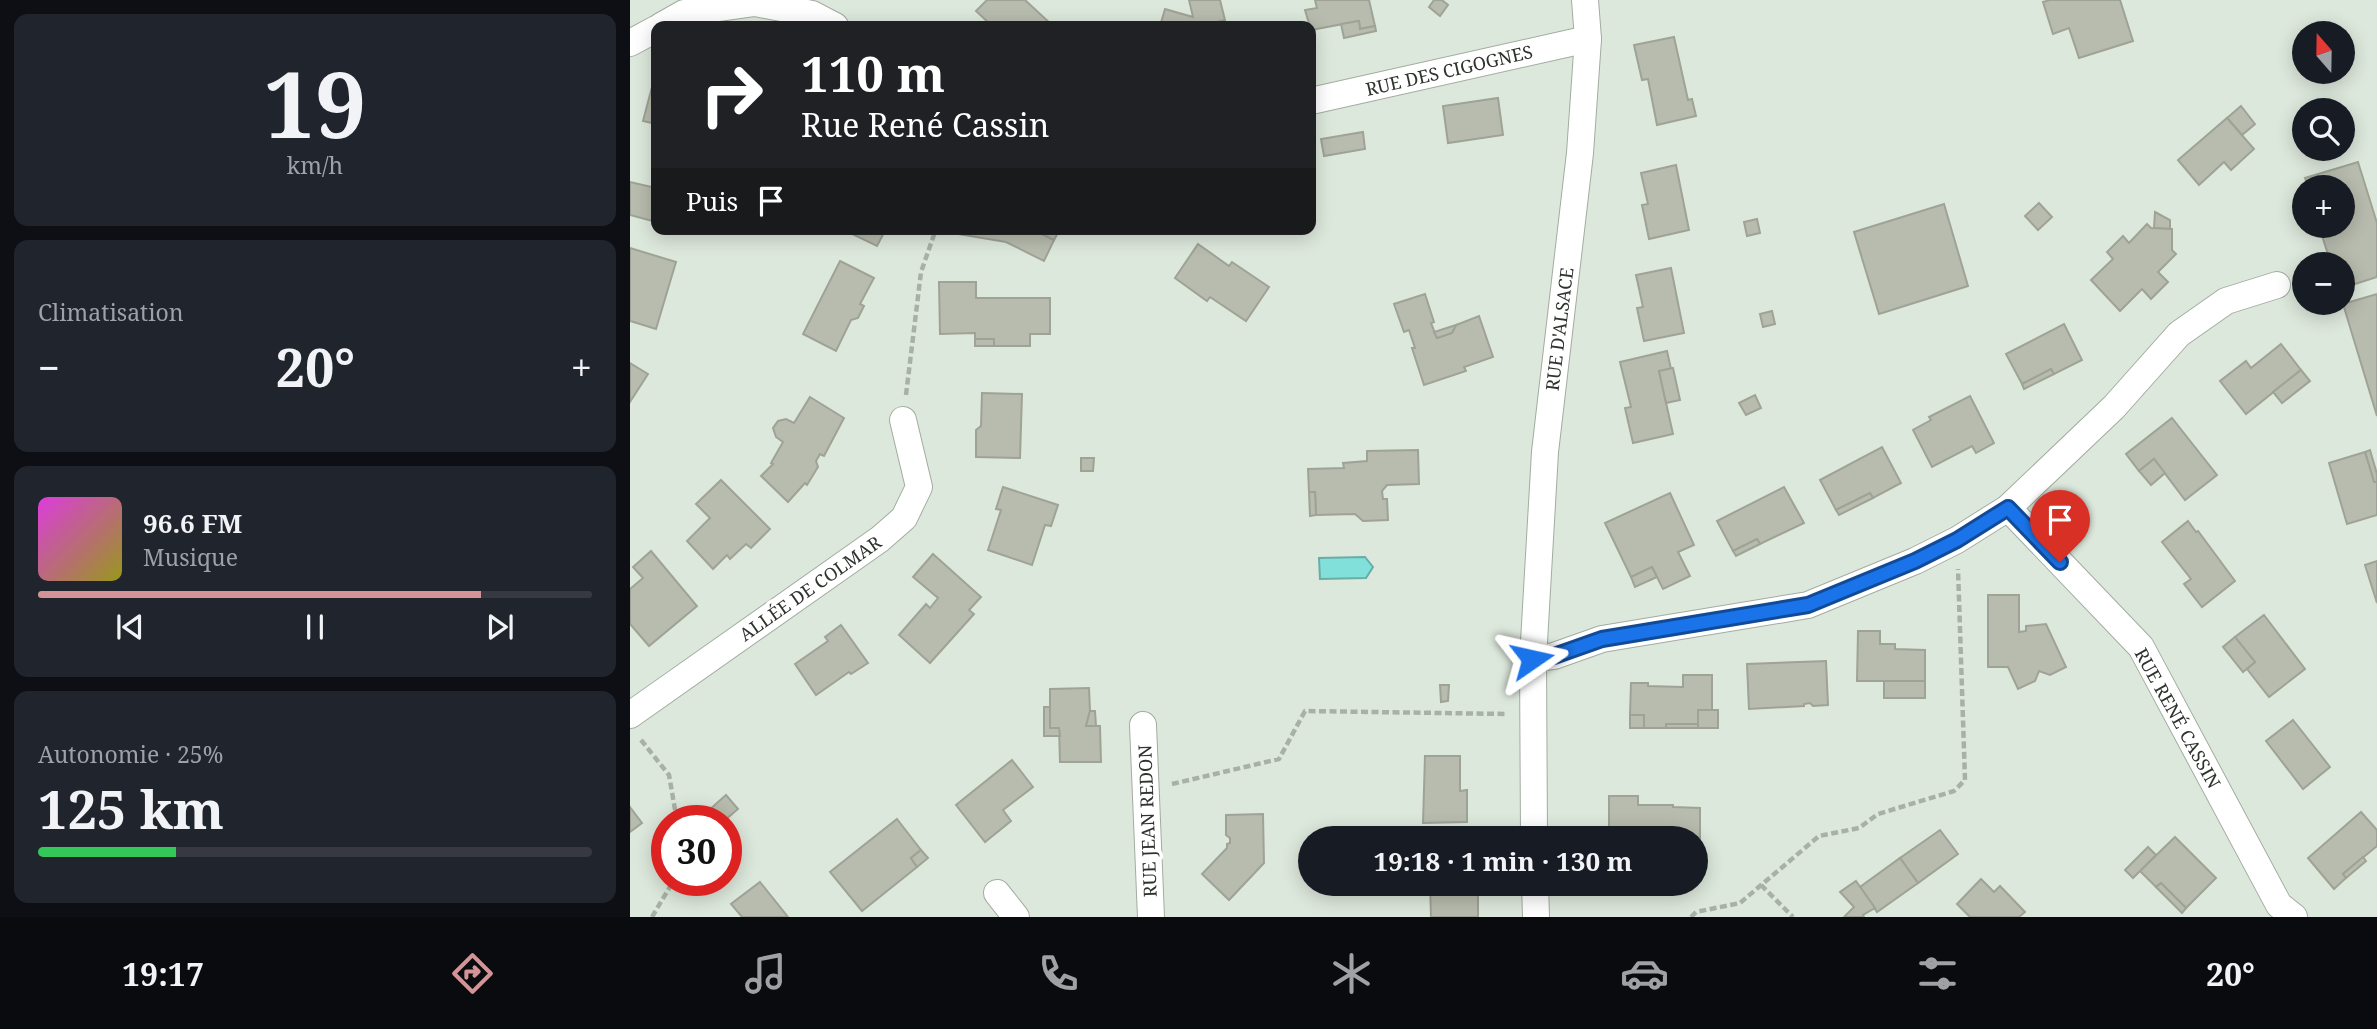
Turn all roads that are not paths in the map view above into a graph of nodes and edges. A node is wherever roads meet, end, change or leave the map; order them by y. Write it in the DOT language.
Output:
graph roads {
  1 [pos="1585,0"];
  2 [pos="669,21"];
  3 [pos="825,21"];
  4 [pos="651,31"];
  5 [pos="1588,39"];
  6 [pos="630,43"];
  7 [pos="1316,100"];
  8 [pos="2277,285"];
  9 [pos="903,420"];
  10 [pos="2008,508"];
  11 [pos="1532,659"];
  12 [pos="634,725"];
  13 [pos="1143,725"];
  14 [pos="1534,826"];
  15 [pos="997,893"];
  16 [pos="1535,896"];
  17 [pos="1016,917"];
  18 [pos="1151,917"];
  19 [pos="1536,917"];
  20 [pos="2294,917"];
  1 -- 5 [label="street, RUE D'ALSACE"];
  2 -- 3 [label="street"];
  4 -- 6 [label="street"];
  5 -- 7 [label="street, RUE DES CIGOGNES"];
  5 -- 11 [label="street, RUE D'ALSACE"];
  8 -- 10 [label="street"];
  9 -- 12 [label="street, ALLÉE DE COLMAR"];
  10 -- 11 [label="street"];
  10 -- 20 [label="street, RUE RENÉ CASSIN"];
  11 -- 14 [label="street, RUE D'ALSACE"];
  13 -- 18 [label="street, RUE JEAN REDON"];
  15 -- 17 [label="street"];
  16 -- 19 [label="street"];
}
